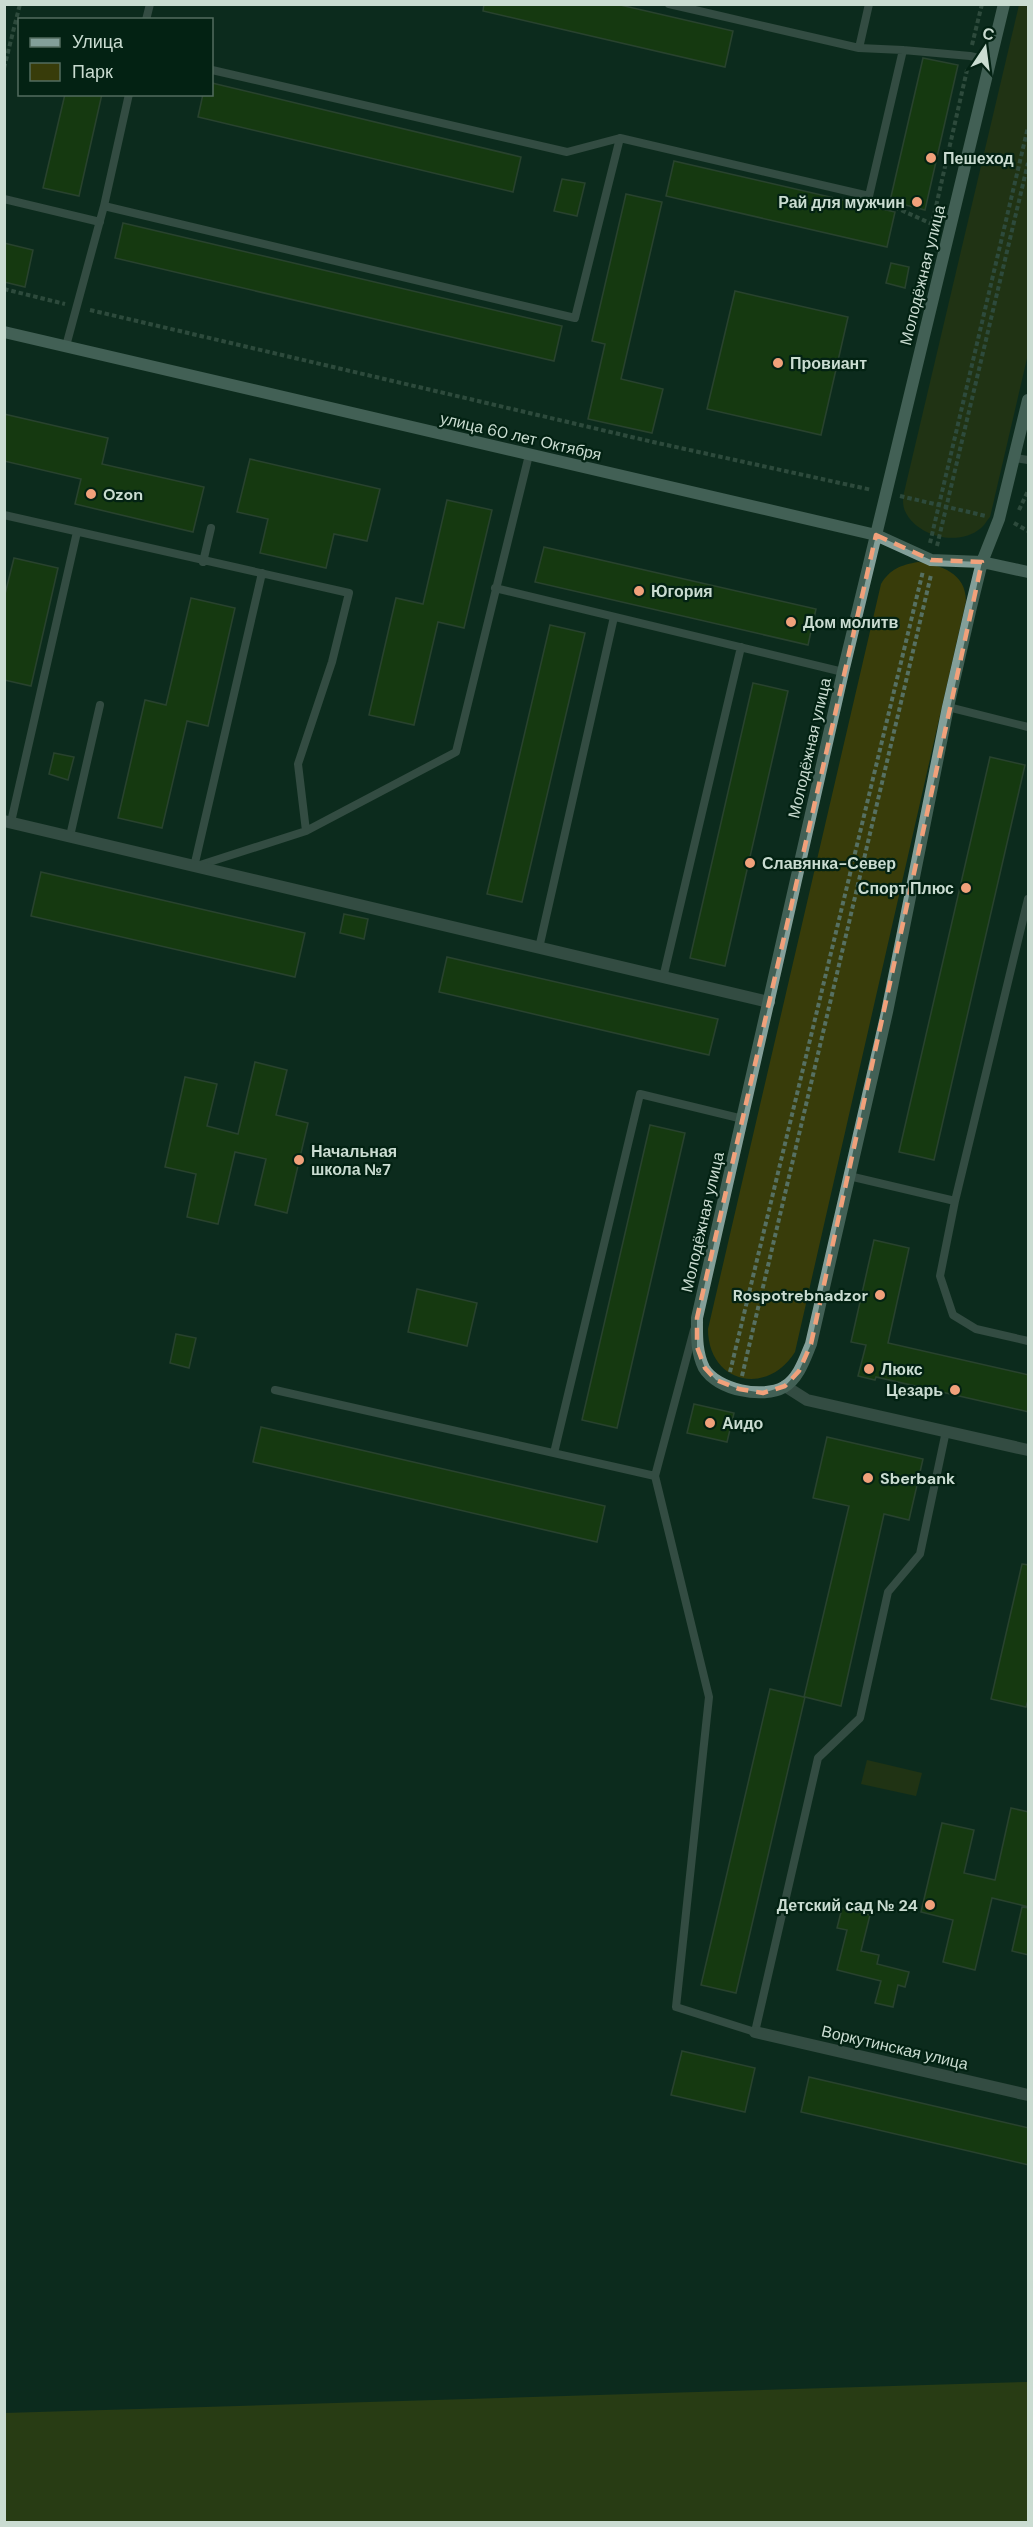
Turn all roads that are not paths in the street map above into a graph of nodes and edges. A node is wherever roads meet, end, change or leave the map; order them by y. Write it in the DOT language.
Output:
graph roads {
  1 [pos="669,4"];
  2 [pos="869,4"];
  3 [pos="1004,4"];
  4 [pos="859,48"];
  5 [pos="903,50"];
  6 [pos="991,61"];
  7 [pos="213,70"];
  8 [pos="129,96"];
  9 [pos="620,138"];
  10 [pos="4,199"];
  11 [pos="104,206"];
  12 [pos="100,222"];
  13 [pos="4,332"];
  14 [pos="66,346"];
  15 [pos="1029,400"];
  16 [pos="529,455"];
  17 [pos="1015,458"];
  18 [pos="1029,460"];
  19 [pos="4,515"];
  20 [pos="211,528"];
  21 [pos="77,532"];
  22 [pos="876,535"];
  23 [pos="203,562"];
  24 [pos="982,562"];
  25 [pos="1029,572"];
  26 [pos="262,573"];
  27 [pos="495,588"];
  28 [pos="614,617"];
  29 [pos="741,647"];
  30 [pos="843,672"];
  31 [pos="100,705"];
  32 [pos="948,707"];
  33 [pos="1029,727"];
  34 [pos="8,822"];
  35 [pos="306,831"];
  36 [pos="70,836"];
  37 [pos="194,867"];
  38 [pos="1029,899"];
  39 [pos="539,948"];
  40 [pos="663,978"];
  41 [pos="769,1002"];
  42 [pos="742,1119"];
  43 [pos="849,1176"];
  44 [pos="955,1201"];
  45 [pos="697,1318"];
  46 [pos="1029,1341"];
  47 [pos="785,1386"];
  48 [pos="275,1390"];
  49 [pos="946,1431"];
  50 [pos="1029,1450"];
  51 [pos="554,1453"];
  52 [pos="655,1476"];
  53 [pos="755,2032"];
  54 [pos="1029,2095"];
  1 -- 4 [label="lane"];
  2 -- 4 [label="lane"];
  3 -- 6 [label="main road, Молодёжная улица"];
  4 -- 5 [label="lane"];
  5 -- 6 [label="lane"];
  5 -- 9 [label="lane"];
  6 -- 22 [label="main road, Молодёжная улица"];
  7 -- 9 [label="lane"];
  8 -- 11 [label="lane"];
  9 -- 11 [label="lane"];
  10 -- 12 [label="lane"];
  11 -- 12 [label="lane"];
  12 -- 14 [label="lane"];
  13 -- 14 [label="main road, улица 60 лет Октября"];
  14 -- 16 [label="main road, улица 60 лет Октября"];
  15 -- 17 [label="main road"];
  16 -- 22 [label="main road, улица 60 лет Октября"];
  16 -- 27 [label="lane"];
  17 -- 18 [label="lane"];
  17 -- 24 [label="main road"];
  19 -- 21 [label="lane"];
  20 -- 23 [label="lane"];
  21 -- 23 [label="lane"];
  21 -- 34 [label="lane"];
  22 -- 24 [label="main road, улица 60 лет Октября"];
  22 -- 30 [label="main road, Молодёжная улица"];
  23 -- 26 [label="lane"];
  24 -- 25 [label="main road, улица 60 лет Октября"];
  24 -- 32 [label="main road"];
  26 -- 35 [label="lane"];
  26 -- 37 [label="lane"];
  27 -- 28 [label="lane"];
  27 -- 35 [label="lane"];
  28 -- 29 [label="lane"];
  28 -- 39 [label="lane"];
  29 -- 30 [label="lane"];
  29 -- 40 [label="lane"];
  30 -- 41 [label="main road, Молодёжная улица"];
  31 -- 36 [label="lane"];
  32 -- 33 [label="lane"];
  32 -- 43 [label="main road"];
  34 -- 36 [label="street"];
  35 -- 37 [label="lane"];
  36 -- 37 [label="street"];
  37 -- 39 [label="street"];
  38 -- 44 [label="lane"];
  39 -- 40 [label="street"];
  40 -- 41 [label="street"];
  41 -- 42 [label="main road, Молодёжная улица"];
  42 -- 45 [label="main road, Молодёжная улица"];
  42 -- 51 [label="lane"];
  43 -- 44 [label="lane"];
  43 -- 47 [label="main road"];
  44 -- 46 [label="lane"];
  45 -- 47 [label="main road, Молодёжная улица"];
  45 -- 52 [label="lane"];
  47 -- 49 [label="street"];
  48 -- 51 [label="lane"];
  49 -- 50 [label="street"];
  49 -- 53 [label="lane"];
  51 -- 52 [label="lane"];
  52 -- 53 [label="lane"];
  53 -- 54 [label="street, Воркутинская улица"];
}
